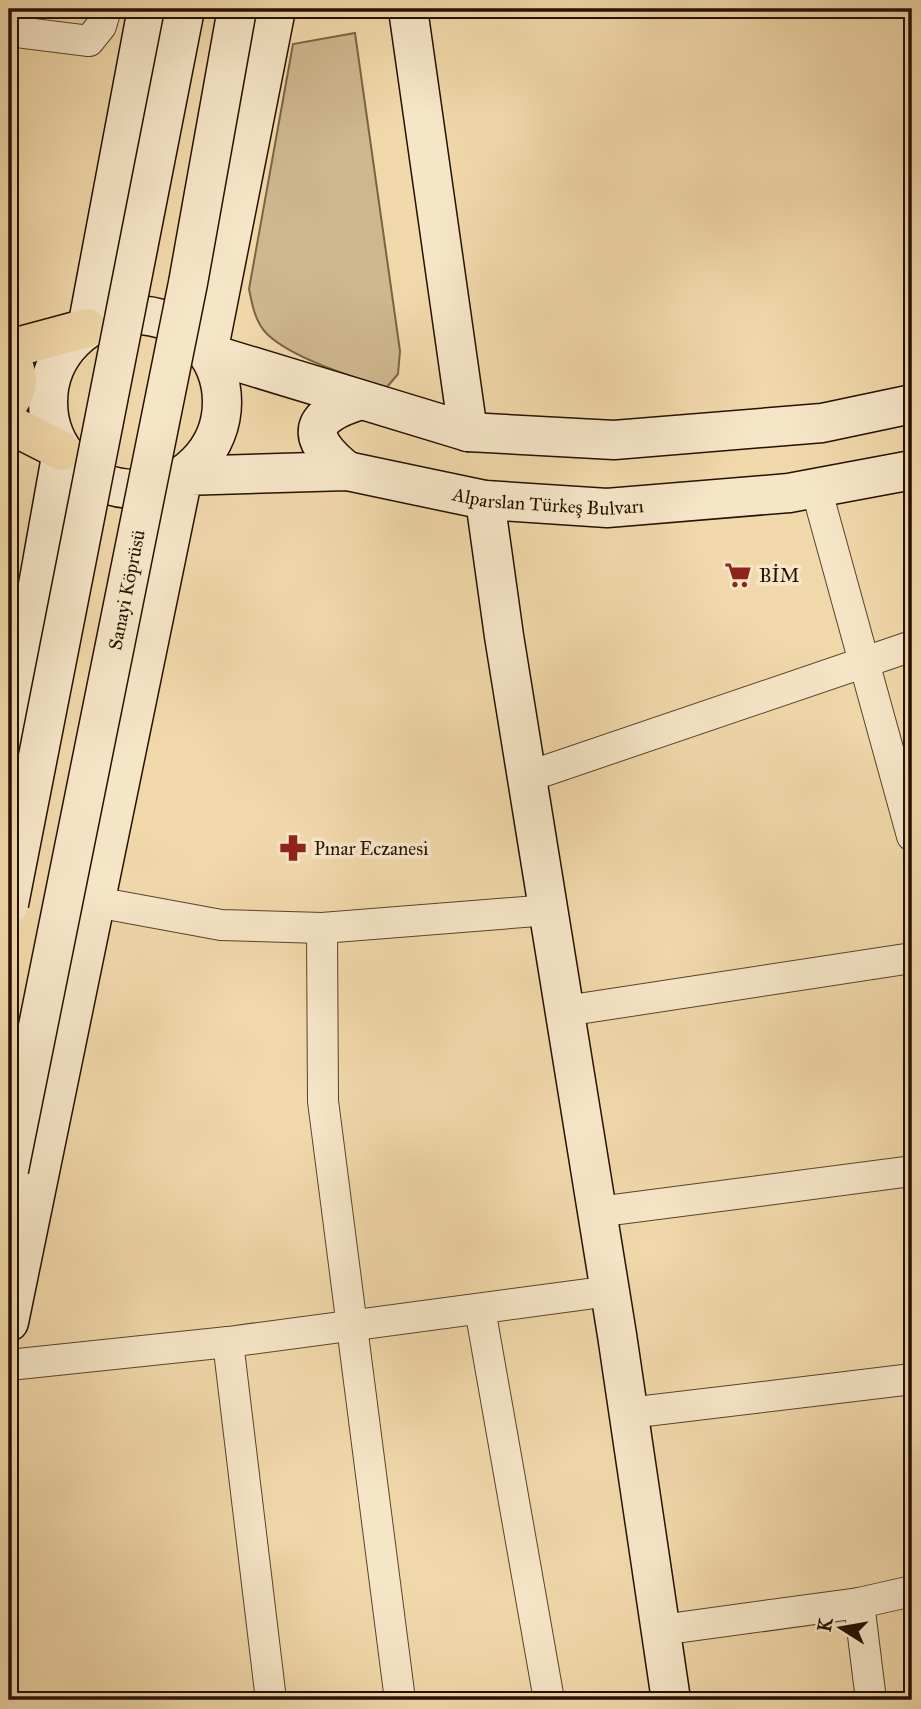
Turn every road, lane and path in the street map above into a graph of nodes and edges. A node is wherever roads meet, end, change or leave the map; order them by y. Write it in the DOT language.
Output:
graph roads {
  1 [pos="106,9"];
  2 [pos="147,9"];
  3 [pos="185,9"];
  4 [pos="237,9"];
  5 [pos="276,9"];
  6 [pos="408,9"];
  7 [pos="9,31"];
  8 [pos="87,328"];
  9 [pos="9,349"];
  10 [pos="208,352"];
  11 [pos="9,357"];
  12 [pos="361,400"];
  13 [pos="9,403"];
  14 [pos="912,404"];
  15 [pos="9,425"];
  16 [pos="468,432"];
  17 [pos="62,451"];
  18 [pos="912,470"];
  19 [pos="347,471"];
  20 [pos="183,476"];
  21 [pos="816,488"];
  22 [pos="485,500"];
  23 [pos="912,646"];
  24 [pos="864,662"];
  25 [pos="9,747"];
  26 [pos="527,777"];
  27 [pos="912,836"];
  28 [pos="96,902"];
  29 [pos="9,904"];
  30 [pos="549,910"];
  31 [pos="322,928"];
  32 [pos="912,958"];
  33 [pos="565,1011"];
  34 [pos="9,1170"];
  35 [pos="912,1171"];
  36 [pos="597,1212"];
  37 [pos="610,1291"];
  38 [pos="480,1309"];
  39 [pos="9,1322"];
  40 [pos="351,1326"];
  41 [pos="228,1342"];
  42 [pos="9,1366"];
  43 [pos="912,1379"];
  44 [pos="629,1413"];
  45 [pos="912,1591"];
  46 [pos="859,1603"];
  47 [pos="661,1630"];
  48 [pos="271,1700"];
  49 [pos="400,1700"];
  50 [pos="549,1700"];
  51 [pos="671,1700"];
  52 [pos="870,1700"];
  1 -- 7 [label="street"];
  2 -- 8 [label="main road"];
  3 -- 29 [label="main road, bridge"];
  4 -- 34 [label="main road, Sanayi Köprüsü, bridge"];
  5 -- 10 [label="main road"];
  6 -- 16 [label="main road"];
  8 -- 9 [label="main road"];
  8 -- 10 [label="main road"];
  8 -- 17 [label="main road"];
  10 -- 12 [label="main road"];
  10 -- 20 [label="main road"];
  11 -- 13 [label="main road"];
  12 -- 16 [label="main road"];
  12 -- 19 [label="main road"];
  14 -- 16 [label="main road"];
  15 -- 17 [label="main road"];
  17 -- 20 [label="main road"];
  17 -- 25 [label="main road"];
  18 -- 21 [label="main road, Alparslan Türkeş Bulvarı"];
  19 -- 20 [label="main road, Alparslan Türkeş Bulvarı"];
  19 -- 22 [label="main road, Alparslan Türkeş Bulvarı"];
  20 -- 28 [label="main road"];
  21 -- 22 [label="main road, Alparslan Türkeş Bulvarı"];
  21 -- 24 [label="street"];
  22 -- 26 [label="main road"];
  23 -- 24 [label="street"];
  24 -- 26 [label="street"];
  24 -- 27 [label="street"];
  26 -- 30 [label="main road"];
  28 -- 31 [label="street"];
  28 -- 39 [label="main road"];
  30 -- 31 [label="street"];
  30 -- 33 [label="main road"];
  31 -- 40 [label="street"];
  32 -- 33 [label="street"];
  33 -- 36 [label="main road"];
  35 -- 36 [label="street"];
  36 -- 37 [label="main road"];
  37 -- 38 [label="street"];
  37 -- 44 [label="main road"];
  38 -- 40 [label="street"];
  38 -- 50 [label="street"];
  40 -- 41 [label="street"];
  40 -- 49 [label="street"];
  41 -- 42 [label="street"];
  41 -- 48 [label="street"];
  43 -- 44 [label="street"];
  44 -- 47 [label="main road"];
  45 -- 46 [label="street"];
  46 -- 47 [label="street"];
  46 -- 52 [label="street"];
  47 -- 51 [label="main road"];
}
